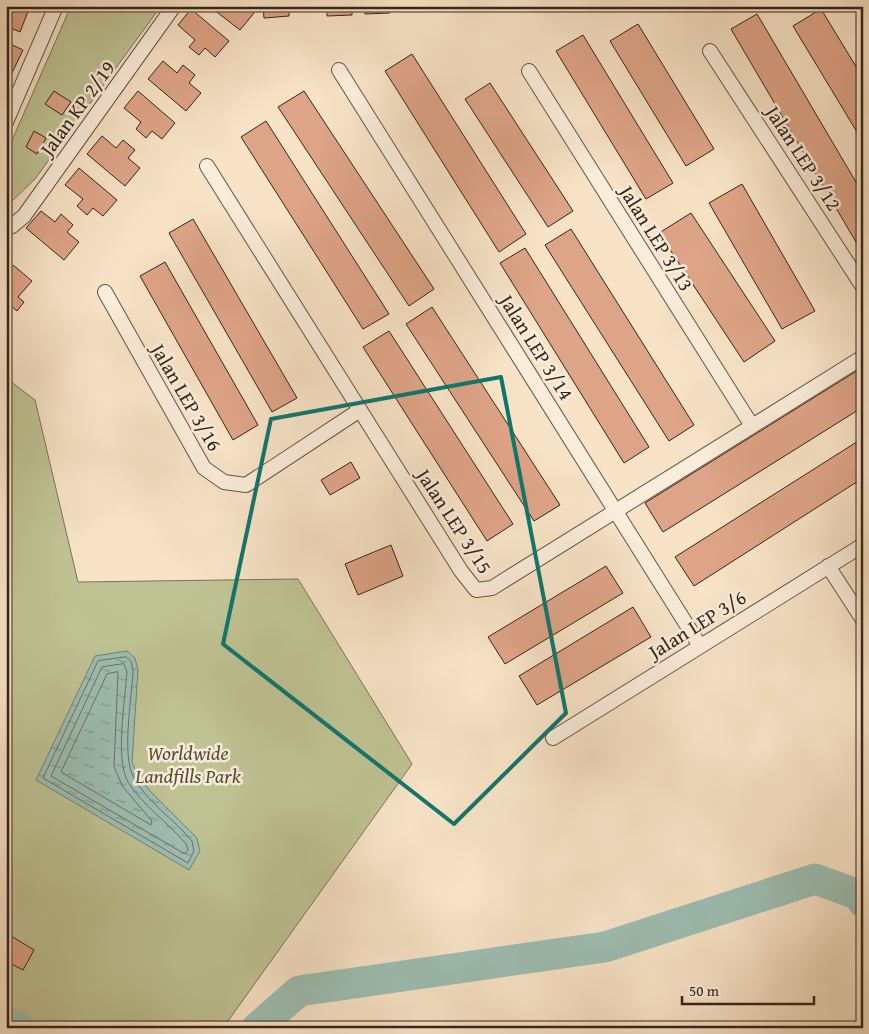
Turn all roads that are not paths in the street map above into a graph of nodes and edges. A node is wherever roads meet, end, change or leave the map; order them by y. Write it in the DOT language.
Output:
graph roads {
  1 [pos="56,6"];
  2 [pos="174,6"];
  3 [pos="710,51"];
  4 [pos="339,70"];
  5 [pos="529,71"];
  6 [pos="6,122"];
  7 [pos="207,166"];
  8 [pos="6,227"];
  9 [pos="863,287"];
  10 [pos="104,292"];
  11 [pos="863,357"];
  12 [pos="360,410"];
  13 [pos="752,426"];
  14 [pos="616,510"];
  15 [pos="863,544"];
  16 [pos="828,566"];
  17 [pos="863,620"];
  18 [pos="700,646"];
  19 [pos="553,738"];
  1 -- 6 [label="street"];
  2 -- 8 [label="street, Jalan KP 2/19"];
  3 -- 9 [label="street, Jalan LEP 3/12"];
  4 -- 14 [label="street, Jalan LEP 3/14"];
  5 -- 13 [label="street, Jalan LEP 3/13"];
  7 -- 12 [label="street, Jalan LEP 3/15"];
  10 -- 12 [label="street, Jalan LEP 3/16"];
  11 -- 13 [label="street, Jalan LEP 3/15"];
  12 -- 14 [label="street, Jalan LEP 3/15"];
  13 -- 14 [label="street, Jalan LEP 3/15"];
  14 -- 18 [label="street, Jalan LEP 3/14"];
  15 -- 16 [label="street, Jalan LEP 3/6"];
  16 -- 17 [label="street"];
  16 -- 18 [label="street, Jalan LEP 3/6"];
  18 -- 19 [label="street, Jalan LEP 3/6"];
}
